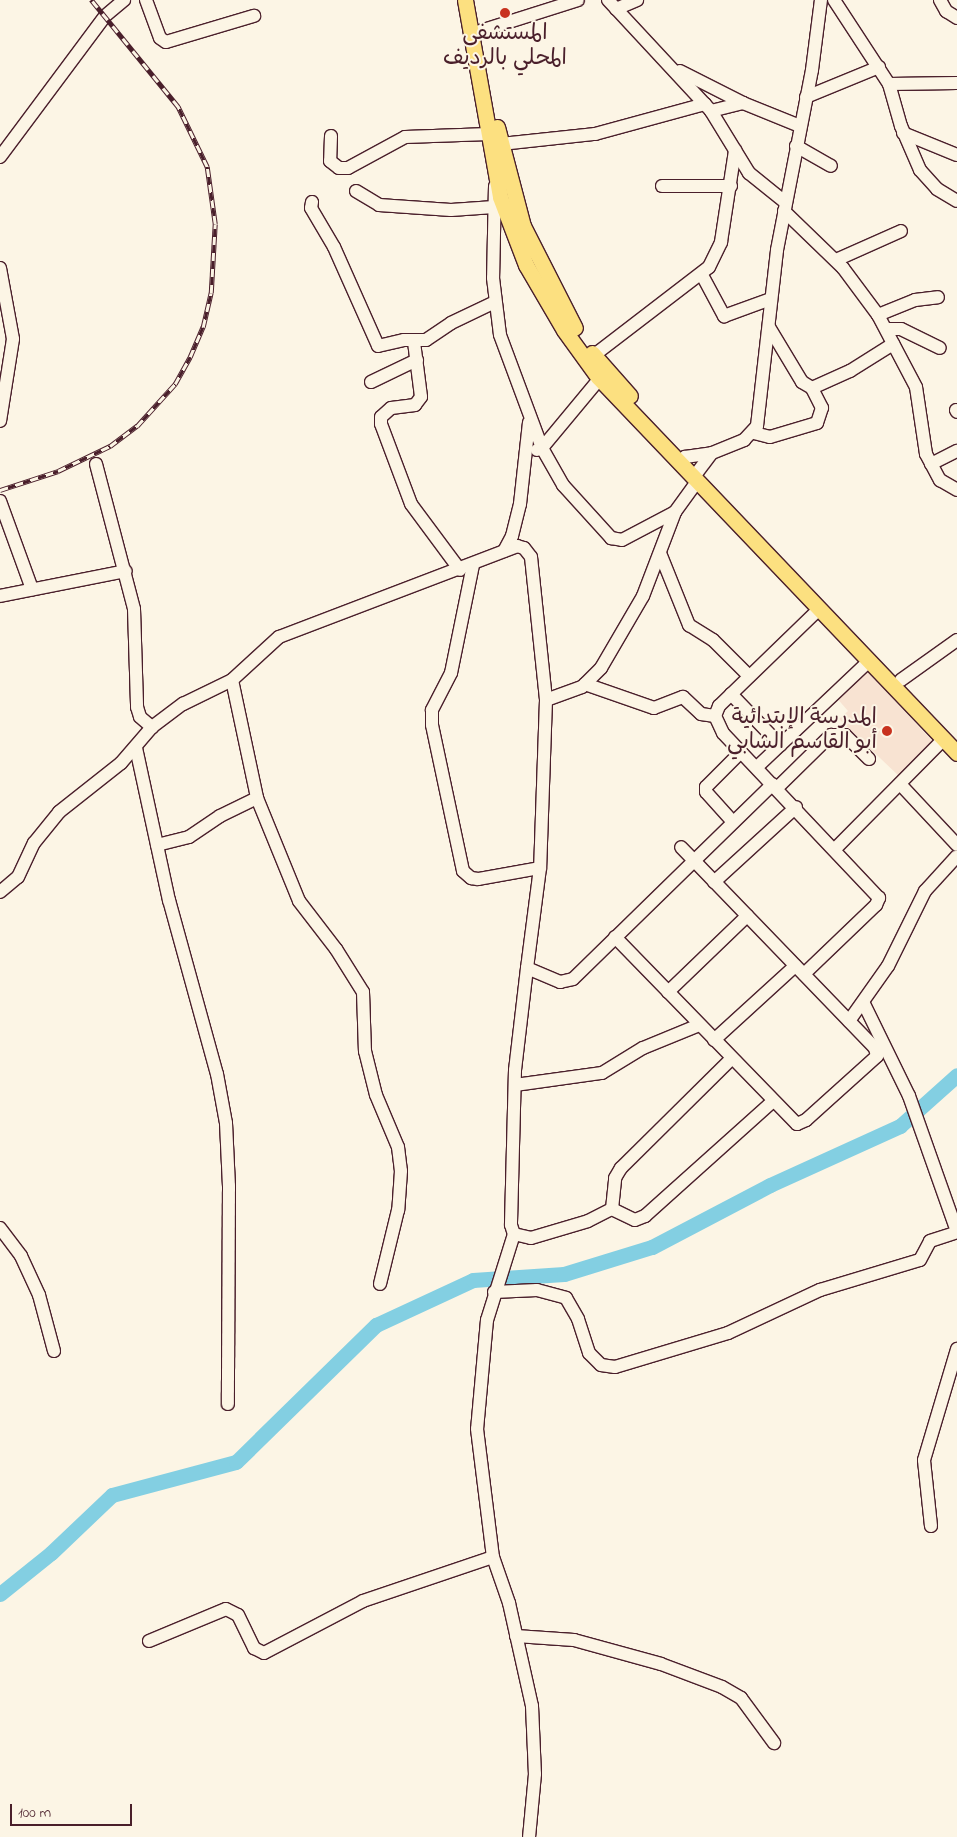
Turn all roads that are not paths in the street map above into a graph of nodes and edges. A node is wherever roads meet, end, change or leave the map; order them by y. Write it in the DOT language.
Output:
graph roads {
  1 [pos="124,0"];
  2 [pos="146,0"];
  3 [pos="465,0"];
  4 [pos="475,0"];
  5 [pos="578,0"];
  6 [pos="637,0"];
  7 [pos="821,0"];
  8 [pos="834,0"];
  9 [pos="940,0"];
  10 [pos="612,4"];
  11 [pos="254,16"];
  12 [pos="957,18"];
  13 [pos="476,33"];
  14 [pos="674,67"];
  15 [pos="879,67"];
  16 [pos="957,83"];
  17 [pos="889,84"];
  18 [pos="806,96"];
  19 [pos="743,103"];
  20 [pos="708,107"];
  21 [pos="800,126"];
  22 [pos="903,133"];
  23 [pos="489,134"];
  24 [pos="330,136"];
  25 [pos="501,144"];
  26 [pos="796,146"];
  27 [pos="735,150"];
  28 [pos="2,154"];
  29 [pos="957,155"];
  30 [pos="0,166"];
  31 [pos="832,166"];
  32 [pos="495,174"];
  33 [pos="662,186"];
  34 [pos="731,186"];
  35 [pos="356,192"];
  36 [pos="957,201"];
  37 [pos="312,202"];
  38 [pos="784,206"];
  39 [pos="494,207"];
  40 [pos="901,231"];
  41 [pos="836,260"];
  42 [pos="0,268"];
  43 [pos="702,275"];
  44 [pos="938,297"];
  45 [pos="771,298"];
  46 [pos="495,302"];
  47 [pos="878,315"];
  48 [pos="769,327"];
  49 [pos="886,329"];
  50 [pos="414,342"];
  51 [pos="893,344"];
  52 [pos="940,348"];
  53 [pos="593,356"];
  54 [pos="417,360"];
  55 [pos="602,374"];
  56 [pos="371,382"];
  57 [pos="812,388"];
  58 [pos="529,420"];
  59 [pos="0,421"];
  60 [pos="754,432"];
  61 [pos="542,448"];
  62 [pos="957,450"];
  63 [pos="712,453"];
  64 [pos="525,456"];
  65 [pos="682,460"];
  66 [pos="96,464"];
  67 [pos="931,464"];
  68 [pos="697,477"];
  69 [pos="957,490"];
  70 [pos="0,501"];
  71 [pos="675,512"];
  72 [pos="504,551"];
  73 [pos="660,553"];
  74 [pos="473,565"];
  75 [pos="460,570"];
  76 [pos="126,571"];
  77 [pos="32,589"];
  78 [pos="0,596"];
  79 [pos="819,609"];
  80 [pos="957,640"];
  81 [pos="869,661"];
  82 [pos="750,676"];
  83 [pos="232,680"];
  84 [pos="901,680"];
  85 [pos="585,684"];
  86 [pos="731,694"];
  87 [pos="546,700"];
  88 [pos="715,716"];
  89 [pos="152,727"];
  90 [pos="950,739"];
  91 [pos="780,746"];
  92 [pos="136,748"];
  93 [pos="741,752"];
  94 [pos="957,753"];
  95 [pos="869,760"];
  96 [pos="757,768"];
  97 [pos="900,784"];
  98 [pos="775,786"];
  99 [pos="257,798"];
  100 [pos="796,807"];
  101 [pos="733,822"];
  102 [pos="157,845"];
  103 [pos="957,845"];
  104 [pos="681,847"];
  105 [pos="836,849"];
  106 [pos="957,856"];
  107 [pos="693,860"];
  108 [pos="540,868"];
  109 [pos="714,882"];
  110 [pos="0,892"];
  111 [pos="747,916"];
  112 [pos="615,937"];
  113 [pos="528,968"];
  114 [pos="799,970"];
  115 [pos="668,992"];
  116 [pos="864,1004"];
  117 [pos="850,1021"];
  118 [pos="699,1025"];
  119 [pos="714,1040"];
  120 [pos="731,1059"];
  121 [pos="515,1085"];
  122 [pos="773,1101"];
  123 [pos="612,1209"];
  124 [pos="0,1228"];
  125 [pos="957,1230"];
  126 [pos="514,1234"];
  127 [pos="380,1284"];
  128 [pos="494,1292"];
  129 [pos="957,1349"];
  130 [pos="54,1351"];
  131 [pos="228,1404"];
  132 [pos="931,1526"];
  133 [pos="493,1557"];
  134 [pos="516,1636"];
  135 [pos="149,1640"];
  136 [pos="774,1743"];
  137 [pos="529,1837"];
  1 -- 28 [label="street"];
  2 -- 11 [label="street"];
  3 -- 13 [label="main road"];
  4 -- 13 [label="main road"];
  5 -- 13 [label="street"];
  6 -- 10 [label="street"];
  7 -- 18 [label="street"];
  8 -- 15 [label="street"];
  9 -- 12 [label="street"];
  10 -- 14 [label="street"];
  13 -- 23 [label="main road"];
  13 -- 25 [label="main road"];
  14 -- 19 [label="street"];
  14 -- 20 [label="street"];
  15 -- 17 [label="street"];
  15 -- 18 [label="street"];
  16 -- 17 [label="street"];
  17 -- 22 [label="street"];
  18 -- 21 [label="street"];
  19 -- 20 [label="street"];
  19 -- 21 [label="street"];
  20 -- 25 [label="street"];
  20 -- 27 [label="street"];
  21 -- 26 [label="street"];
  22 -- 29 [label="street"];
  22 -- 36 [label="street"];
  23 -- 24 [label="street"];
  23 -- 32 [label="main road"];
  25 -- 53 [label="main road"];
  26 -- 31 [label="street"];
  26 -- 38 [label="street"];
  27 -- 34 [label="street"];
  27 -- 38 [label="street"];
  28 -- 30 [label="street"];
  32 -- 39 [label="street"];
  32 -- 55 [label="main road"];
  33 -- 34 [label="street"];
  34 -- 43 [label="street"];
  35 -- 39 [label="street"];
  37 -- 50 [label="street"];
  38 -- 41 [label="street"];
  38 -- 45 [label="street"];
  39 -- 46 [label="street"];
  40 -- 41 [label="street"];
  41 -- 47 [label="street"];
  42 -- 59 [label="street"];
  43 -- 45 [label="street"];
  43 -- 53 [label="street"];
  44 -- 47 [label="street"];
  45 -- 48 [label="street"];
  46 -- 50 [label="street"];
  46 -- 58 [label="street"];
  47 -- 49 [label="street"];
  48 -- 57 [label="street"];
  48 -- 60 [label="street"];
  49 -- 51 [label="street"];
  49 -- 52 [label="street"];
  50 -- 54 [label="street"];
  51 -- 57 [label="street"];
  51 -- 67 [label="street"];
  53 -- 55 [label="main road"];
  54 -- 56 [label="street"];
  54 -- 75 [label="street"];
  55 -- 61 [label="street"];
  55 -- 65 [label="main road"];
  57 -- 60 [label="street"];
  58 -- 61 [label="street"];
  58 -- 64 [label="street"];
  60 -- 63 [label="street"];
  61 -- 64 [label="street"];
  61 -- 71 [label="street"];
  62 -- 67 [label="street"];
  63 -- 65 [label="street"];
  63 -- 68 [label="street"];
  64 -- 72 [label="street"];
  65 -- 68 [label="main road"];
  66 -- 76 [label="street"];
  67 -- 69 [label="street"];
  68 -- 71 [label="street"];
  68 -- 79 [label="main road"];
  68 -- 84 [label="main road"];
  70 -- 77 [label="street"];
  71 -- 73 [label="street"];
  72 -- 74 [label="street"];
  72 -- 87 [label="street"];
  73 -- 82 [label="street"];
  73 -- 85 [label="street"];
  74 -- 75 [label="street"];
  74 -- 108 [label="street"];
  75 -- 83 [label="street"];
  76 -- 77 [label="street"];
  76 -- 89 [label="street"];
  77 -- 78 [label="street"];
  79 -- 81 [label="main road"];
  79 -- 82 [label="street"];
  80 -- 84 [label="street"];
  81 -- 90 [label="main road"];
  81 -- 91 [label="street"];
  82 -- 86 [label="street"];
  83 -- 89 [label="street"];
  83 -- 99 [label="street"];
  84 -- 90 [label="main road"];
  85 -- 87 [label="street"];
  85 -- 88 [label="street"];
  86 -- 88 [label="street"];
  86 -- 91 [label="street"];
  87 -- 108 [label="street"];
  88 -- 93 [label="street"];
  89 -- 92 [label="street"];
  90 -- 94 [label="main road"];
  90 -- 97 [label="street"];
  91 -- 96 [label="street"];
  92 -- 102 [label="street"];
  92 -- 110 [label="street"];
  93 -- 96 [label="street"];
  93 -- 101 [label="street"];
  95 -- 98 [label="street"];
  96 -- 98 [label="street"];
  97 -- 103 [label="street"];
  97 -- 105 [label="street"];
  98 -- 100 [label="street"];
  98 -- 101 [label="street"];
  99 -- 102 [label="street"];
  99 -- 127 [label="street"];
  100 -- 105 [label="street"];
  100 -- 109 [label="street"];
  101 -- 107 [label="street"];
  102 -- 131 [label="street"];
  104 -- 107 [label="street"];
  105 -- 114 [label="street"];
  106 -- 116 [label="street"];
  107 -- 109 [label="street"];
  107 -- 112 [label="street"];
  108 -- 113 [label="street"];
  109 -- 111 [label="street"];
  111 -- 114 [label="street"];
  111 -- 115 [label="street"];
  112 -- 113 [label="street"];
  112 -- 115 [label="street"];
  113 -- 121 [label="street"];
  114 -- 117 [label="street"];
  114 -- 119 [label="street"];
  115 -- 118 [label="street"];
  116 -- 117 [label="street"];
  116 -- 125 [label="street"];
  117 -- 122 [label="street"];
  118 -- 119 [label="street"];
  118 -- 121 [label="street"];
  119 -- 120 [label="street"];
  120 -- 122 [label="street"];
  120 -- 123 [label="street"];
  121 -- 126 [label="street"];
  122 -- 123 [label="street"];
  123 -- 126 [label="street"];
  124 -- 130 [label="street"];
  125 -- 128 [label="street"];
  126 -- 128 [label="street"];
  128 -- 133 [label="street"];
  129 -- 132 [label="street"];
  133 -- 134 [label="street"];
  133 -- 135 [label="street"];
  134 -- 136 [label="street"];
  134 -- 137 [label="street"];
}
